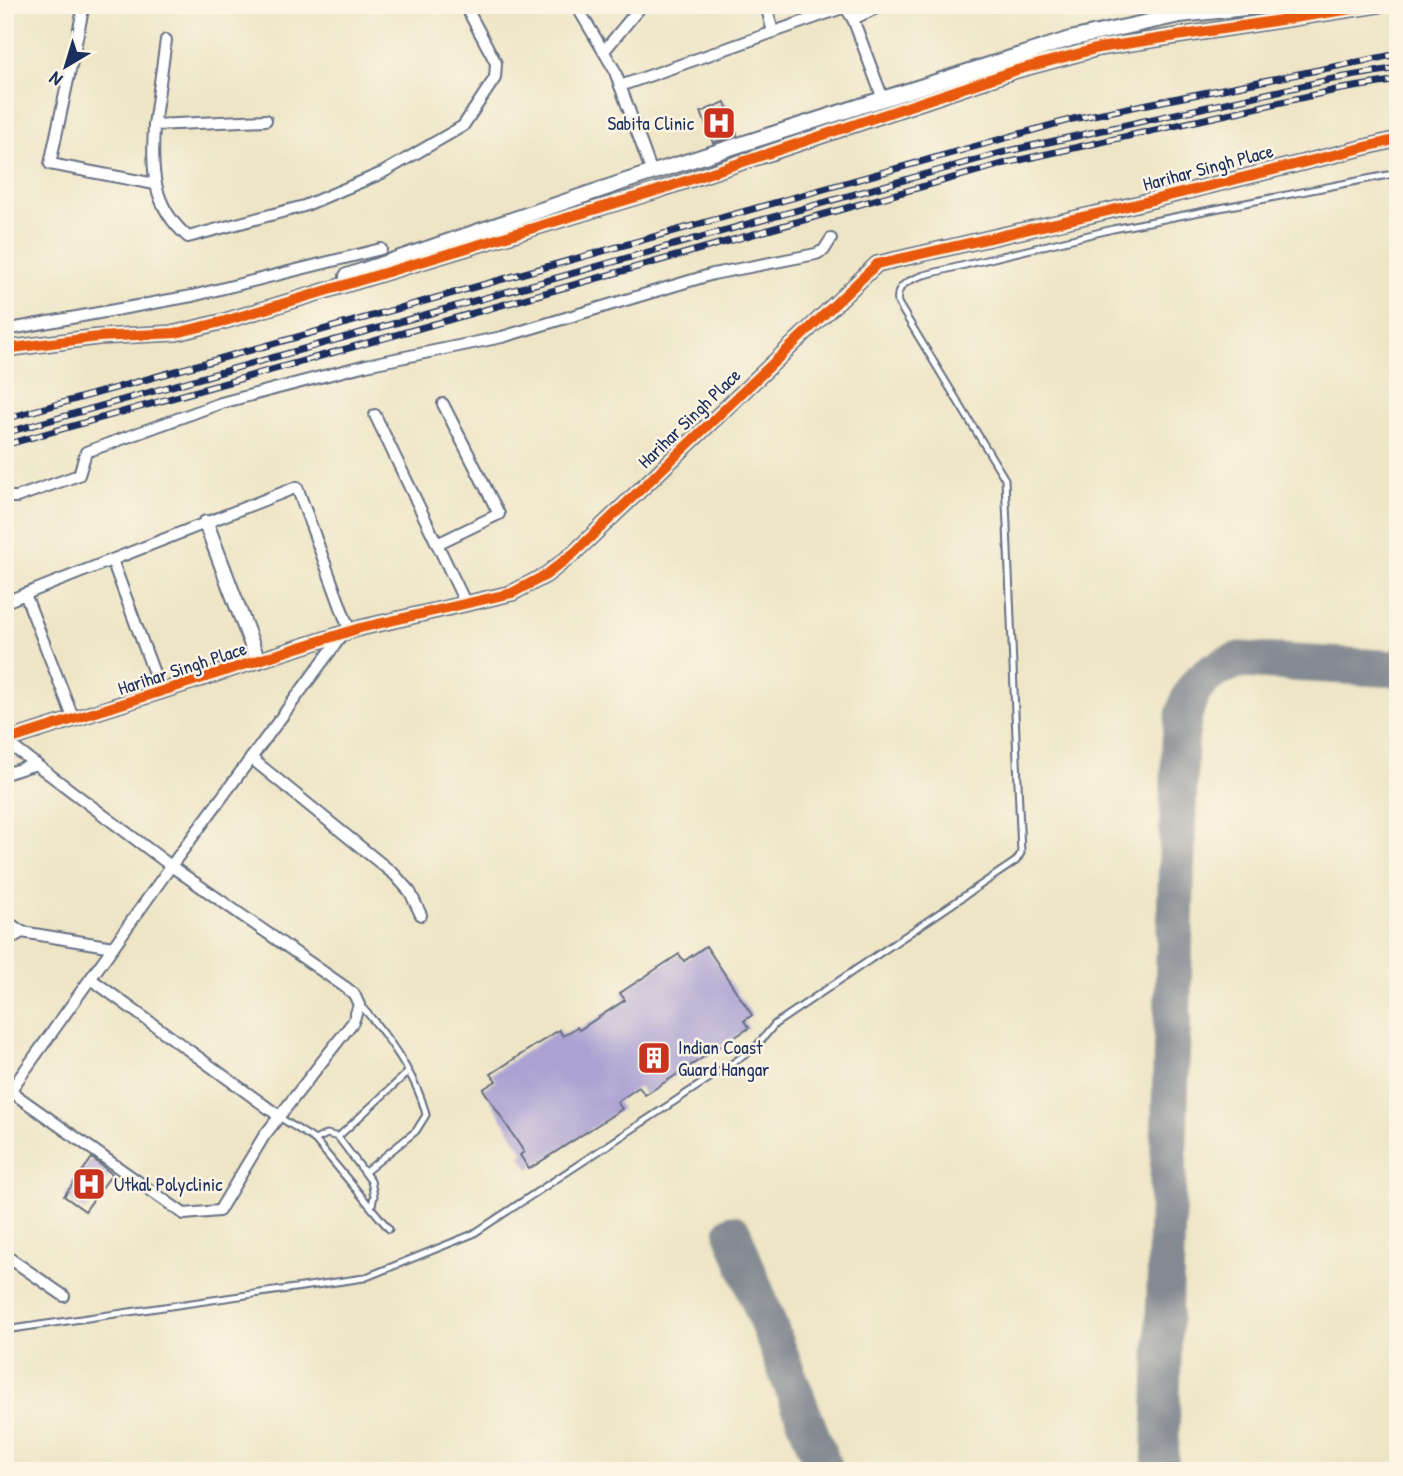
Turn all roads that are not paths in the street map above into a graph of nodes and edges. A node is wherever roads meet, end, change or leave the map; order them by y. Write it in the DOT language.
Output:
graph roads {
  1 [pos="83,5"];
  2 [pos="465,5"];
  3 [pos="576,5"];
  4 [pos="642,5"];
  5 [pos="766,5"];
  6 [pos="883,5"];
  7 [pos="1273,5"];
  8 [pos="1378,5"];
  9 [pos="844,6"];
  10 [pos="852,19"];
  11 [pos="773,32"];
  12 [pos="166,40"];
  13 [pos="604,51"];
  14 [pos="620,86"];
  15 [pos="883,99"];
  16 [pos="266,120"];
  17 [pos="154,125"];
  18 [pos="1398,139"];
  19 [pos="652,173"];
  20 [pos="1398,173"];
  21 [pos="155,184"];
  22 [pos="831,239"];
  23 [pos="381,249"];
  24 [pos="225,321"];
  25 [pos="5,330"];
  26 [pos="5,349"];
  27 [pos="443,404"];
  28 [pos="375,415"];
  29 [pos="5,498"];
  30 [pos="206,523"];
  31 [pos="437,544"];
  32 [pos="112,560"];
  33 [pos="25,594"];
  34 [pos="5,602"];
  35 [pos="466,604"];
  36 [pos="346,633"];
  37 [pos="258,662"];
  38 [pos="161,692"];
  39 [pos="74,720"];
  40 [pos="5,741"];
  41 [pos="251,758"];
  42 [pos="36,764"];
  43 [pos="5,774"];
  44 [pos="171,866"];
  45 [pos="421,915"];
  46 [pos="5,920"];
  47 [pos="22,932"];
  48 [pos="5,942"];
  49 [pos="113,947"];
  50 [pos="91,979"];
  51 [pos="359,1005"];
  52 [pos="407,1073"];
  53 [pos="8,1095"];
  54 [pos="279,1116"];
  55 [pos="338,1137"];
  56 [pos="315,1140"];
  57 [pos="365,1172"];
  58 [pos="372,1205"];
  59 [pos="388,1228"];
  60 [pos="5,1255"];
  61 [pos="64,1296"];
  62 [pos="5,1330"];
  1 -- 21 [label="street"];
  2 -- 21 [label="street"];
  3 -- 13 [label="street"];
  4 -- 13 [label="street"];
  5 -- 11 [label="street"];
  6 -- 10 [label="street"];
  7 -- 15 [label="street"];
  8 -- 24 [label="street"];
  9 -- 10 [label="street"];
  9 -- 11 [label="street"];
  10 -- 15 [label="street"];
  11 -- 14 [label="street"];
  12 -- 17 [label="street"];
  13 -- 14 [label="street"];
  14 -- 19 [label="street"];
  15 -- 19 [label="street"];
  16 -- 17 [label="street"];
  17 -- 21 [label="street"];
  18 -- 35 [label="street, Harihar Singh Place"];
  19 -- 24 [label="street"];
  20 -- 62 [label="lane"];
  22 -- 29 [label="street"];
  23 -- 25 [label="street"];
  24 -- 26 [label="street"];
  27 -- 31 [label="street"];
  28 -- 31 [label="street"];
  30 -- 32 [label="street"];
  30 -- 36 [label="street"];
  30 -- 37 [label="street"];
  31 -- 35 [label="street"];
  32 -- 33 [label="street"];
  32 -- 38 [label="street"];
  33 -- 34 [label="street"];
  33 -- 39 [label="street"];
  35 -- 36 [label="street, Harihar Singh Place"];
  36 -- 37 [label="street, Harihar Singh Place"];
  36 -- 41 [label="street"];
  37 -- 38 [label="street, Harihar Singh Place"];
  38 -- 39 [label="street, Harihar Singh Place"];
  39 -- 40 [label="street, Harihar Singh Place"];
  40 -- 42 [label="street"];
  41 -- 44 [label="street"];
  41 -- 45 [label="street"];
  42 -- 43 [label="street"];
  42 -- 44 [label="street"];
  44 -- 49 [label="street"];
  44 -- 51 [label="street"];
  46 -- 47 [label="street"];
  47 -- 48 [label="street"];
  47 -- 49 [label="street"];
  49 -- 50 [label="street"];
  50 -- 53 [label="street"];
  50 -- 54 [label="street"];
  51 -- 52 [label="lane"];
  51 -- 54 [label="street"];
  52 -- 55 [label="lane"];
  52 -- 57 [label="lane"];
  53 -- 54 [label="street"];
  54 -- 56 [label="lane"];
  55 -- 56 [label="lane"];
  55 -- 57 [label="lane"];
  56 -- 58 [label="lane"];
  57 -- 58 [label="lane"];
  58 -- 59 [label="lane"];
  60 -- 61 [label="street"];
}
